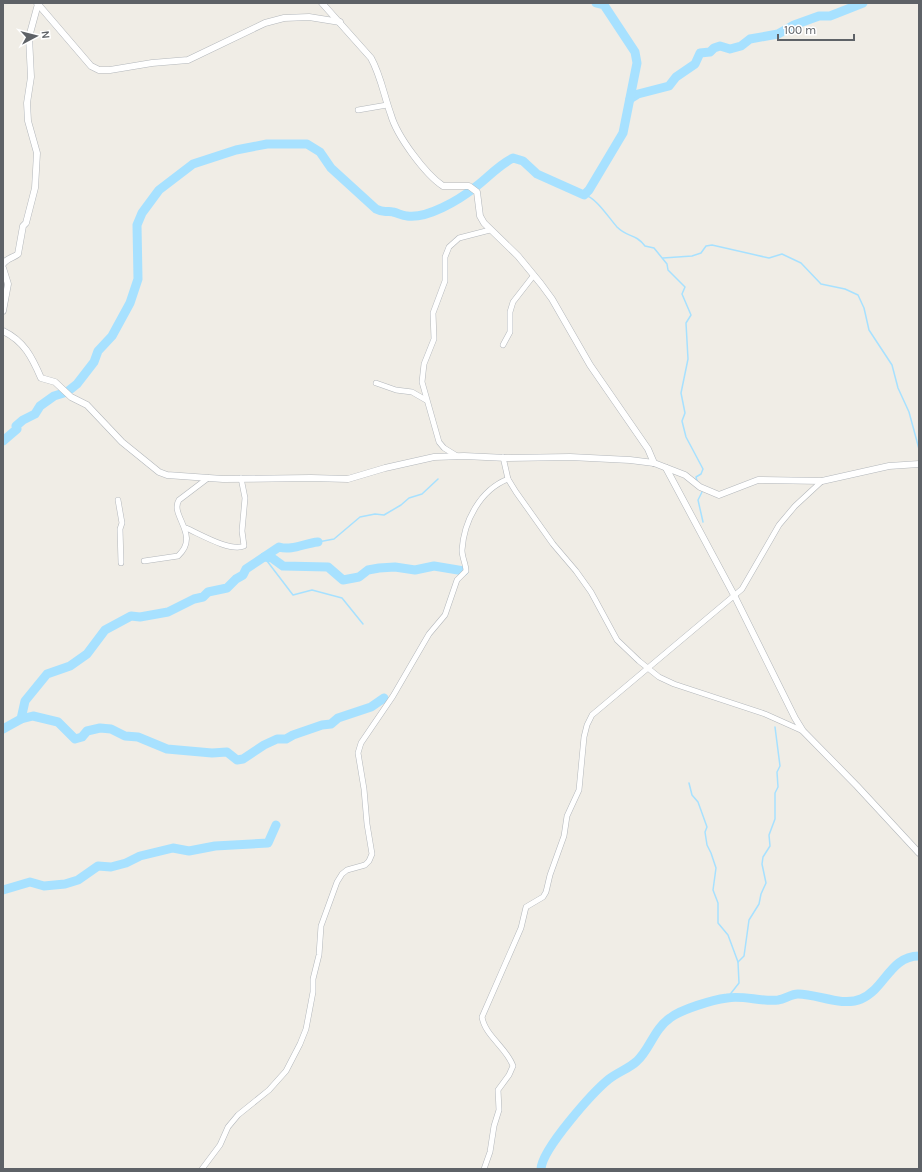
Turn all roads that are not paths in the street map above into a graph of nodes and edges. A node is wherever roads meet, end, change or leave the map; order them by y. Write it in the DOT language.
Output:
graph roads {
  1 [pos="38,3"];
  2 [pos="322,3"];
  3 [pos="340,22"];
  4 [pos="387,105"];
  5 [pos="358,110"];
  6 [pos="490,230"];
  7 [pos="5,260"];
  8 [pos="3,268"];
  9 [pos="534,275"];
  10 [pos="3,311"];
  11 [pos="3,331"];
  12 [pos="503,345"];
  13 [pos="376,383"];
  14 [pos="426,400"];
  15 [pos="457,456"];
  16 [pos="503,457"];
  17 [pos="654,463"];
  18 [pos="919,464"];
  19 [pos="666,468"];
  20 [pos="208,478"];
  21 [pos="241,478"];
  22 [pos="508,479"];
  23 [pos="822,481"];
  24 [pos="118,500"];
  25 [pos="186,528"];
  26 [pos="144,561"];
  27 [pos="121,563"];
  28 [pos="734,595"];
  29 [pos="648,669"];
  30 [pos="803,731"];
  31 [pos="919,853"];
  32 [pos="202,1169"];
  33 [pos="484,1169"];
  1 -- 3 [label="street"];
  1 -- 7 [label="street"];
  2 -- 3 [label="street"];
  3 -- 4 [label="street"];
  4 -- 5 [label="street"];
  4 -- 6 [label="street"];
  6 -- 9 [label="street"];
  6 -- 14 [label="street"];
  8 -- 10 [label="street"];
  9 -- 12 [label="street"];
  9 -- 17 [label="street"];
  11 -- 20 [label="street"];
  13 -- 14 [label="street"];
  14 -- 15 [label="street"];
  15 -- 16 [label="street"];
  15 -- 21 [label="street"];
  16 -- 17 [label="street"];
  16 -- 22 [label="street"];
  17 -- 19 [label="street"];
  18 -- 23 [label="street"];
  19 -- 23 [label="street"];
  19 -- 28 [label="street"];
  20 -- 21 [label="street"];
  20 -- 25 [label="street"];
  21 -- 25 [label="street"];
  22 -- 29 [label="street"];
  22 -- 32 [label="street"];
  23 -- 28 [label="street"];
  24 -- 27 [label="street"];
  25 -- 26 [label="street"];
  28 -- 29 [label="street"];
  28 -- 30 [label="street"];
  29 -- 30 [label="street"];
  29 -- 33 [label="street"];
  30 -- 31 [label="street"];
}
